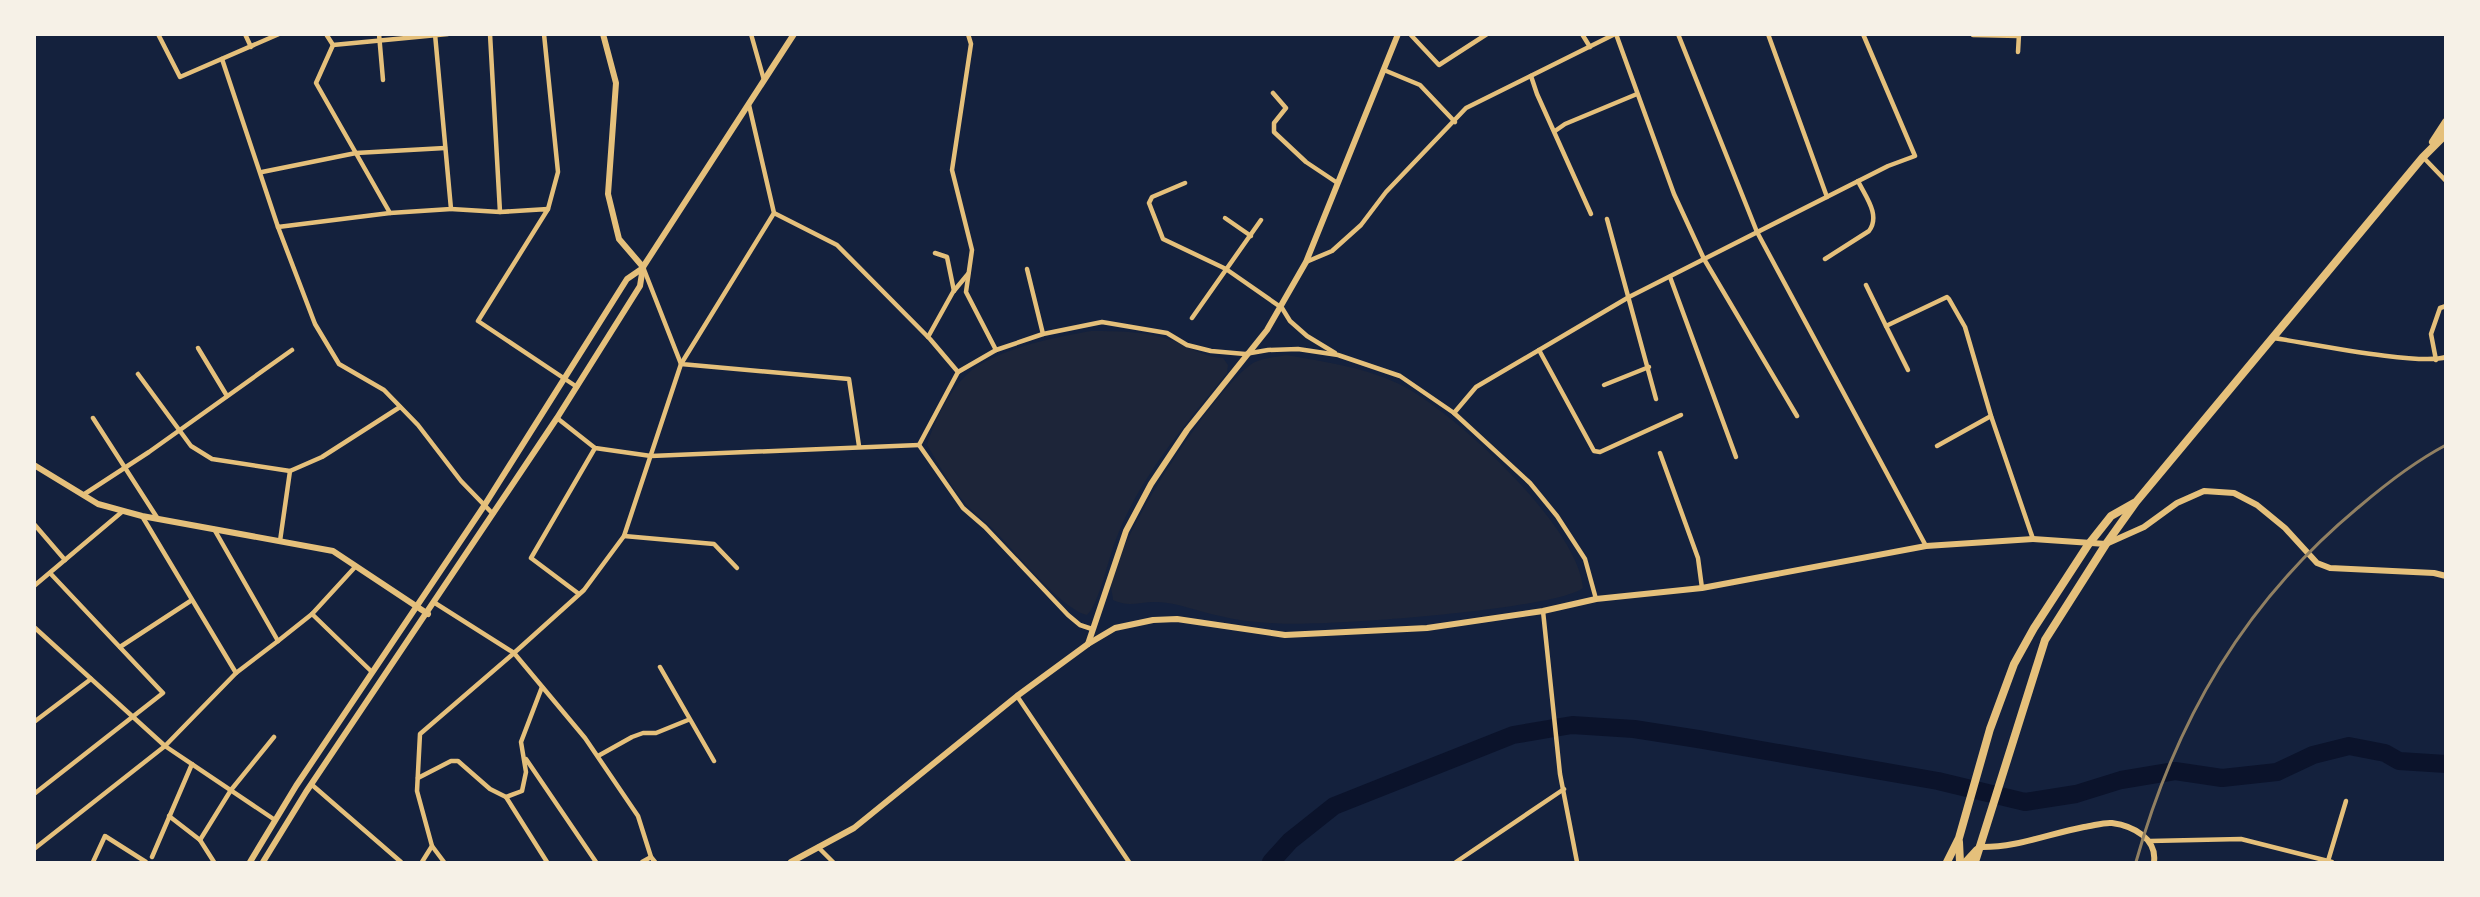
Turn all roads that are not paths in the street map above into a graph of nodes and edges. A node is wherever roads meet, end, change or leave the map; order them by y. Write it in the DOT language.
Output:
graph roads {
  1 [pos="158,34"];
  2 [pos="245,34"];
  3 [pos="279,34"];
  4 [pos="326,34"];
  5 [pos="448,34"];
  6 [pos="490,34"];
  7 [pos="544,34"];
  8 [pos="603,34"];
  9 [pos="751,34"];
  10 [pos="794,34"];
  11 [pos="968,34"];
  12 [pos="1398,34"];
  13 [pos="1410,34"];
  14 [pos="1487,34"];
  15 [pos="1582,34"];
  16 [pos="1616,34"];
  17 [pos="1678,34"];
  18 [pos="1768,34"];
  19 [pos="1863,34"];
  20 [pos="435,35"];
  21 [pos="1973,35"];
  22 [pos="2019,35"];
  23 [pos="379,38"];
  24 [pos="333,45"];
  25 [pos="251,47"];
  26 [pos="1590,47"];
  27 [pos="2018,52"];
  28 [pos="222,59"];
  29 [pos="1384,70"];
  30 [pos="1531,76"];
  31 [pos="383,80"];
  32 [pos="764,80"];
  33 [pos="1274,93"];
  34 [pos="1636,94"];
  35 [pos="749,105"];
  36 [pos="1455,122"];
  37 [pos="2445,122"];
  38 [pos="1555,131"];
  39 [pos="2445,134"];
  40 [pos="445,148"];
  41 [pos="356,153"];
  42 [pos="2423,157"];
  43 [pos="262,172"];
  44 [pos="1858,181"];
  45 [pos="2445,181"];
  46 [pos="1185,183"];
  47 [pos="1336,183"];
  48 [pos="1827,197"];
  49 [pos="451,209"];
  50 [pos="548,209"];
  51 [pos="500,212"];
  52 [pos="390,213"];
  53 [pos="774,213"];
  54 [pos="1591,214"];
  55 [pos="1225,218"];
  56 [pos="1607,219"];
  57 [pos="1262,220"];
  58 [pos="278,227"];
  59 [pos="1758,232"];
  60 [pos="1251,237"];
  61 [pos="935,253"];
  62 [pos="1825,258"];
  63 [pos="1704,259"];
  64 [pos="1306,262"];
  65 [pos="644,267"];
  66 [pos="1028,269"];
  67 [pos="1226,269"];
  68 [pos="968,274"];
  69 [pos="1670,277"];
  70 [pos="1866,285"];
  71 [pos="954,291"];
  72 [pos="1629,297"];
  73 [pos="2445,306"];
  74 [pos="1282,308"];
  75 [pos="1192,318"];
  76 [pos="1886,326"];
  77 [pos="1042,334"];
  78 [pos="928,337"];
  79 [pos="2274,338"];
  80 [pos="198,348"];
  81 [pos="292,350"];
  82 [pos="996,350"];
  83 [pos="1539,350"];
  84 [pos="1245,354"];
  85 [pos="1338,355"];
  86 [pos="2445,357"];
  87 [pos="2436,360"];
  88 [pos="681,364"];
  89 [pos="1649,368"];
  90 [pos="1908,370"];
  91 [pos="958,372"];
  92 [pos="138,374"];
  93 [pos="565,379"];
  94 [pos="1604,385"];
  95 [pos="577,387"];
  96 [pos="227,396"];
  97 [pos="1656,399"];
  98 [pos="400,407"];
  99 [pos="1454,413"];
  100 [pos="1682,415"];
  101 [pos="1797,416"];
  102 [pos="1991,417"];
  103 [pos="93,418"];
  104 [pos="558,418"];
  105 [pos="178,431"];
  106 [pos="919,445"];
  107 [pos="859,446"];
  108 [pos="1937,446"];
  109 [pos="595,448"];
  110 [pos="1660,453"];
  111 [pos="651,456"];
  112 [pos="1736,457"];
  113 [pos="34,465"];
  114 [pos="126,467"];
  115 [pos="290,471"];
  116 [pos="82,495"];
  117 [pos="2136,502"];
  118 [pos="483,506"];
  119 [pos="123,511"];
  120 [pos="494,514"];
  121 [pos="142,516"];
  122 [pos="158,519"];
  123 [pos="34,524"];
  124 [pos="214,530"];
  125 [pos="624,536"];
  126 [pos="2033,539"];
  127 [pos="280,541"];
  128 [pos="2088,544"];
  129 [pos="2106,544"];
  130 [pos="1926,546"];
  131 [pos="65,560"];
  132 [pos="356,566"];
  133 [pos="737,568"];
  134 [pos="50,573"];
  135 [pos="2445,576"];
  136 [pos="34,586"];
  137 [pos="1702,588"];
  138 [pos="579,594"];
  139 [pos="1596,599"];
  140 [pos="192,600"];
  141 [pos="435,603"];
  142 [pos="415,606"];
  143 [pos="1543,611"];
  144 [pos="312,614"];
  145 [pos="428,614"];
  146 [pos="34,627"];
  147 [pos="1092,629"];
  148 [pos="278,641"];
  149 [pos="1088,644"];
  150 [pos="120,647"];
  151 [pos="514,653"];
  152 [pos="660,667"];
  153 [pos="372,672"];
  154 [pos="236,673"];
  155 [pos="91,679"];
  156 [pos="542,687"];
  157 [pos="1017,696"];
  158 [pos="134,718"];
  159 [pos="688,720"];
  160 [pos="34,722"];
  161 [pos="274,737"];
  162 [pos="165,746"];
  163 [pos="598,756"];
  164 [pos="525,757"];
  165 [pos="714,761"];
  166 [pos="192,764"];
  167 [pos="418,778"];
  168 [pos="311,784"];
  169 [pos="1564,789"];
  170 [pos="231,790"];
  171 [pos="34,794"];
  172 [pos="506,797"];
  173 [pos="2346,801"];
  174 [pos="169,816"];
  175 [pos="275,820"];
  176 [pos="1959,838"];
  177 [pos="200,840"];
  178 [pos="2151,841"];
  179 [pos="432,846"];
  180 [pos="1979,847"];
  181 [pos="818,848"];
  182 [pos="34,849"];
  183 [pos="152,857"];
  184 [pos="651,857"];
  185 [pos="93,862"];
  186 [pos="146,862"];
  187 [pos="214,862"];
  188 [pos="250,862"];
  189 [pos="263,862"];
  190 [pos="401,862"];
  191 [pos="422,862"];
  192 [pos="444,862"];
  193 [pos="547,862"];
  194 [pos="596,862"];
  195 [pos="642,862"];
  196 [pos="655,862"];
  197 [pos="791,862"];
  198 [pos="833,862"];
  199 [pos="1129,862"];
  200 [pos="1456,862"];
  201 [pos="1577,862"];
  202 [pos="1947,862"];
  203 [pos="1959,862"];
  204 [pos="1966,862"];
  205 [pos="1975,862"];
  206 [pos="2154,862"];
  207 [pos="2330,862"];
  1 -- 28 [label="street"];
  2 -- 25 [label="street"];
  3 -- 25 [label="street"];
  4 -- 24 [label="street"];
  5 -- 20 [label="street"];
  6 -- 51 [label="street"];
  7 -- 50 [label="street"];
  8 -- 65 [label="street"];
  9 -- 32 [label="street"];
  10 -- 32 [label="street"];
  11 -- 68 [label="street"];
  12 -- 29 [label="street"];
  13 -- 14 [label="street"];
  15 -- 26 [label="street"];
  16 -- 26 [label="street"];
  16 -- 34 [label="street"];
  17 -- 59 [label="street"];
  18 -- 48 [label="street"];
  19 -- 44 [label="street"];
  20 -- 23 [label="street"];
  20 -- 40 [label="street"];
  21 -- 22 [label="street"];
  22 -- 27 [label="street"];
  23 -- 24 [label="street"];
  23 -- 31 [label="street"];
  24 -- 41 [label="street"];
  25 -- 28 [label="street"];
  26 -- 30 [label="street"];
  28 -- 43 [label="street"];
  29 -- 36 [label="street"];
  29 -- 47 [label="street"];
  30 -- 36 [label="street"];
  30 -- 38 [label="street"];
  32 -- 35 [label="street"];
  33 -- 47 [label="street"];
  34 -- 38 [label="street"];
  34 -- 63 [label="street"];
  35 -- 53 [label="street"];
  35 -- 65 [label="street"];
  36 -- 64 [label="street"];
  37 -- 42 [label="highway"];
  38 -- 54 [label="street"];
  39 -- 42 [label="highway"];
  40 -- 41 [label="street"];
  40 -- 49 [label="street"];
  41 -- 43 [label="street"];
  41 -- 52 [label="street"];
  42 -- 45 [label="street"];
  42 -- 79 [label="highway"];
  43 -- 58 [label="street"];
  44 -- 48 [label="street"];
  44 -- 62 [label="street"];
  46 -- 67 [label="street"];
  47 -- 64 [label="street"];
  48 -- 59 [label="street"];
  49 -- 51 [label="street"];
  49 -- 52 [label="street"];
  50 -- 51 [label="street"];
  50 -- 93 [label="street"];
  52 -- 58 [label="street"];
  53 -- 78 [label="street"];
  53 -- 88 [label="street"];
  55 -- 60 [label="street"];
  56 -- 72 [label="street"];
  57 -- 60 [label="street"];
  58 -- 98 [label="street"];
  59 -- 63 [label="street"];
  59 -- 130 [label="street"];
  60 -- 67 [label="street"];
  61 -- 71 [label="street"];
  63 -- 69 [label="street"];
  63 -- 101 [label="street"];
  64 -- 74 [label="street"];
  65 -- 88 [label="street"];
  65 -- 93 [label="street"];
  65 -- 95 [label="street"];
  66 -- 77 [label="street"];
  67 -- 74 [label="street"];
  67 -- 75 [label="street"];
  68 -- 71 [label="street"];
  68 -- 82 [label="street"];
  69 -- 72 [label="street"];
  69 -- 112 [label="street"];
  70 -- 76 [label="street"];
  71 -- 78 [label="street"];
  72 -- 83 [label="street"];
  72 -- 89 [label="street"];
  73 -- 87 [label="street"];
  74 -- 84 [label="street"];
  74 -- 85 [label="street"];
  76 -- 90 [label="street"];
  76 -- 102 [label="street"];
  77 -- 82 [label="street"];
  77 -- 84 [label="street"];
  78 -- 91 [label="street"];
  79 -- 87 [label="street"];
  79 -- 117 [label="highway"];
  80 -- 96 [label="street"];
  81 -- 96 [label="street"];
  82 -- 91 [label="street"];
  83 -- 99 [label="street"];
  83 -- 100 [label="street"];
  84 -- 85 [label="street"];
  84 -- 147 [label="street"];
  85 -- 99 [label="street"];
  86 -- 87 [label="street"];
  88 -- 107 [label="street"];
  88 -- 111 [label="street"];
  89 -- 94 [label="street"];
  89 -- 97 [label="street"];
  91 -- 106 [label="street"];
  92 -- 105 [label="street"];
  93 -- 95 [label="street"];
  93 -- 118 [label="street"];
  95 -- 104 [label="street"];
  96 -- 105 [label="street"];
  98 -- 115 [label="street"];
  98 -- 118 [label="street"];
  99 -- 139 [label="street"];
  102 -- 108 [label="street"];
  102 -- 126 [label="street"];
  103 -- 114 [label="street"];
  104 -- 109 [label="street"];
  104 -- 120 [label="street"];
  105 -- 114 [label="street"];
  105 -- 115 [label="street"];
  106 -- 107 [label="street"];
  106 -- 147 [label="street"];
  107 -- 111 [label="street"];
  109 -- 111 [label="street"];
  109 -- 138 [label="street"];
  110 -- 137 [label="street"];
  111 -- 125 [label="street"];
  113 -- 116 [label="street"];
  114 -- 116 [label="street"];
  114 -- 122 [label="street"];
  115 -- 127 [label="street"];
  116 -- 119 [label="street"];
  117 -- 128 [label="highway"];
  117 -- 129 [label="highway"];
  118 -- 120 [label="street"];
  118 -- 142 [label="street"];
  119 -- 121 [label="street"];
  119 -- 131 [label="street"];
  120 -- 141 [label="street"];
  121 -- 122 [label="street"];
  121 -- 140 [label="street"];
  122 -- 124 [label="street"];
  123 -- 131 [label="street"];
  124 -- 127 [label="street"];
  124 -- 148 [label="street"];
  125 -- 133 [label="street"];
  125 -- 138 [label="street"];
  126 -- 128 [label="street"];
  126 -- 130 [label="street"];
  127 -- 132 [label="street"];
  128 -- 129 [label="street"];
  128 -- 176 [label="highway"];
  129 -- 135 [label="street"];
  129 -- 180 [label="highway"];
  130 -- 137 [label="street"];
  131 -- 134 [label="street"];
  132 -- 142 [label="street"];
  132 -- 144 [label="street"];
  134 -- 136 [label="street"];
  134 -- 150 [label="street"];
  137 -- 139 [label="street"];
  138 -- 151 [label="street"];
  139 -- 143 [label="street"];
  140 -- 150 [label="street"];
  140 -- 154 [label="street"];
  141 -- 145 [label="street"];
  141 -- 151 [label="street"];
  142 -- 145 [label="street"];
  142 -- 153 [label="street"];
  143 -- 149 [label="street"];
  143 -- 169 [label="street"];
  144 -- 148 [label="street"];
  144 -- 153 [label="street"];
  145 -- 168 [label="street"];
  146 -- 155 [label="street"];
  147 -- 149 [label="street"];
  148 -- 154 [label="street"];
  149 -- 157 [label="street"];
  150 -- 158 [label="street"];
  151 -- 156 [label="street"];
  151 -- 167 [label="street"];
  152 -- 159 [label="street"];
  153 -- 175 [label="street"];
  154 -- 162 [label="street"];
  155 -- 158 [label="street"];
  155 -- 160 [label="street"];
  156 -- 163 [label="street"];
  156 -- 164 [label="street"];
  157 -- 181 [label="street"];
  157 -- 199 [label="street"];
  158 -- 162 [label="street"];
  158 -- 171 [label="street"];
  159 -- 163 [label="street"];
  159 -- 165 [label="street"];
  161 -- 170 [label="street"];
  162 -- 166 [label="street"];
  162 -- 182 [label="street"];
  163 -- 184 [label="street"];
  164 -- 172 [label="street"];
  164 -- 194 [label="street"];
  166 -- 170 [label="street"];
  166 -- 174 [label="street"];
  167 -- 172 [label="street"];
  167 -- 179 [label="street"];
  168 -- 189 [label="street"];
  168 -- 190 [label="street"];
  169 -- 200 [label="street"];
  169 -- 201 [label="street"];
  170 -- 175 [label="street"];
  170 -- 177 [label="street"];
  172 -- 193 [label="street"];
  173 -- 207 [label="street"];
  174 -- 177 [label="street"];
  174 -- 183 [label="street"];
  175 -- 188 [label="street"];
  176 -- 202 [label="highway"];
  176 -- 203 [label="highway"];
  177 -- 187 [label="street"];
  178 -- 180 [label="street"];
  178 -- 206 [label="street"];
  178 -- 207 [label="street"];
  179 -- 191 [label="street"];
  179 -- 192 [label="street"];
  180 -- 204 [label="highway"];
  180 -- 205 [label="highway"];
  181 -- 197 [label="street"];
  181 -- 198 [label="street"];
  184 -- 195 [label="street"];
  184 -- 196 [label="street"];
  185 -- 186 [label="street"];
}
